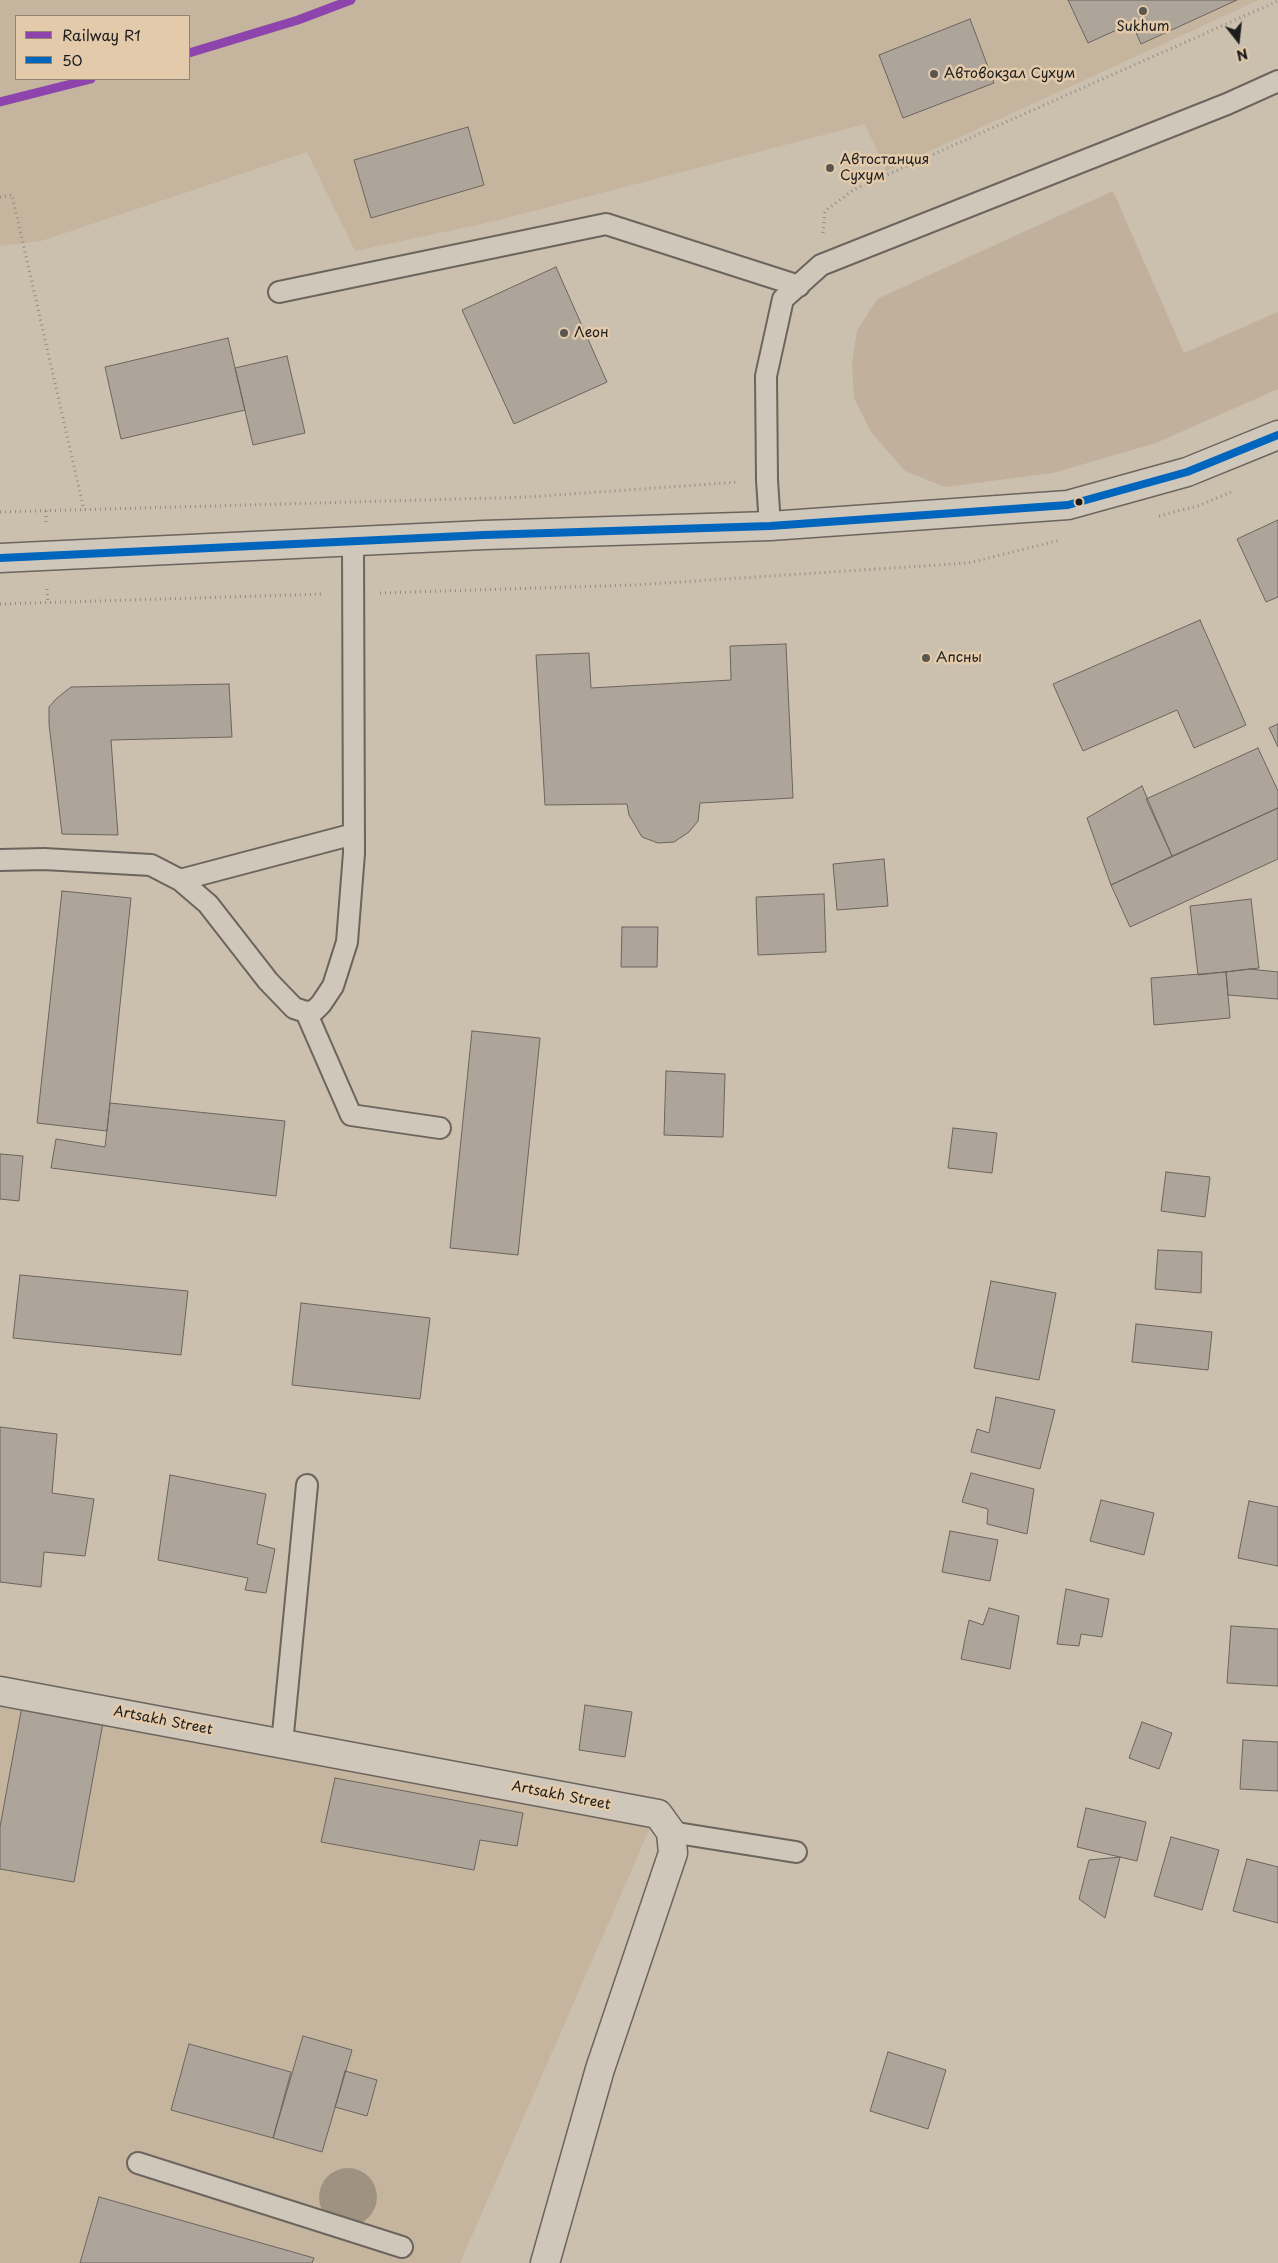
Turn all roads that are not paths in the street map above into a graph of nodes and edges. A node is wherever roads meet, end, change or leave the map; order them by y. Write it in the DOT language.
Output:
graph roads {
  1 [pos="1278,81"];
  2 [pos="799,286"];
  3 [pos="279,292"];
  4 [pos="1278,435"];
  5 [pos="770,526"];
  6 [pos="353,542"];
  7 [pos="0,558"];
  8 [pos="354,834"];
  9 [pos="0,860"];
  10 [pos="180,880"];
  11 [pos="306,1012"];
  12 [pos="440,1128"];
  13 [pos="308,1485"];
  14 [pos="0,1691"];
  15 [pos="282,1744"];
  16 [pos="671,1832"];
  17 [pos="796,1852"];
  18 [pos="138,2163"];
  19 [pos="402,2247"];
  20 [pos="545,2263"];
  1 -- 2 [label="lane"];
  2 -- 3 [label="lane"];
  2 -- 5 [label="lane"];
  4 -- 5 [label="main road"];
  5 -- 6 [label="main road"];
  6 -- 7 [label="main road"];
  6 -- 8 [label="lane"];
  8 -- 10 [label="lane"];
  8 -- 11 [label="lane"];
  9 -- 10 [label="lane"];
  10 -- 11 [label="lane"];
  11 -- 12 [label="lane"];
  13 -- 15 [label="lane"];
  14 -- 15 [label="main road, Artsakh Street"];
  15 -- 16 [label="main road, Artsakh Street"];
  16 -- 17 [label="lane"];
  16 -- 20 [label="main road"];
  18 -- 19 [label="lane"];
}
